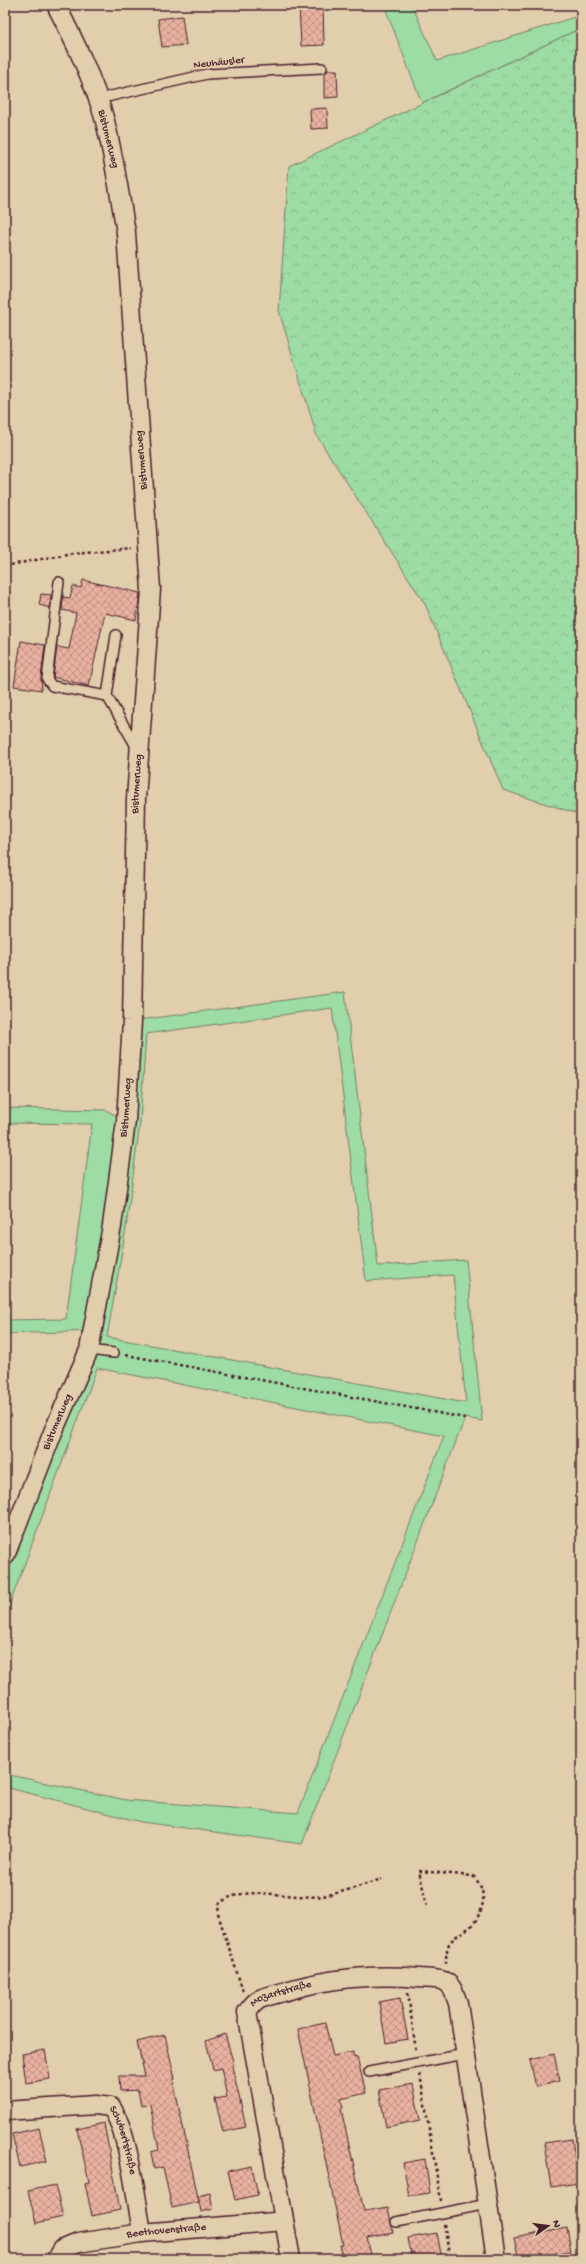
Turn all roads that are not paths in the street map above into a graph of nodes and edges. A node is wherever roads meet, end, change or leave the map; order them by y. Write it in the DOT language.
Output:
graph roads {
  1 [pos="56,5"];
  2 [pos="322,68"];
  3 [pos="98,99"];
  4 [pos="59,582"];
  5 [pos="116,635"];
  6 [pos="107,696"];
  7 [pos="140,753"];
  8 [pos="88,1350"];
  9 [pos="114,1353"];
  10 [pos="5,1556"];
  11 [pos="464,2054"];
  12 [pos="369,2072"];
  13 [pos="5,2111"];
  14 [pos="488,2204"];
  15 [pos="284,2222"];
  16 [pos="396,2222"];
  17 [pos="142,2234"];
  18 [pos="56,2259"];
  19 [pos="291,2259"];
  20 [pos="496,2259"];
  1 -- 3 [label="street, Bistumerweg"];
  2 -- 3 [label="lane, Neuhäusler"];
  3 -- 7 [label="street, Bistumerweg"];
  4 -- 6 [label="lane"];
  5 -- 6 [label="lane"];
  6 -- 7 [label="lane"];
  7 -- 8 [label="street, Bistumerweg"];
  8 -- 9 [label="lane"];
  8 -- 10 [label="street, Bistumerweg"];
  11 -- 12 [label="lane"];
  11 -- 14 [label="street"];
  11 -- 15 [label="street, Mozartstraße"];
  13 -- 17 [label="street, Schubertstraße"];
  14 -- 16 [label="lane"];
  14 -- 20 [label="street"];
  15 -- 17 [label="street, Beethovenstraße"];
  15 -- 19 [label="street, Mozartstraße"];
  17 -- 18 [label="street, Beethovenstraße"];
}
